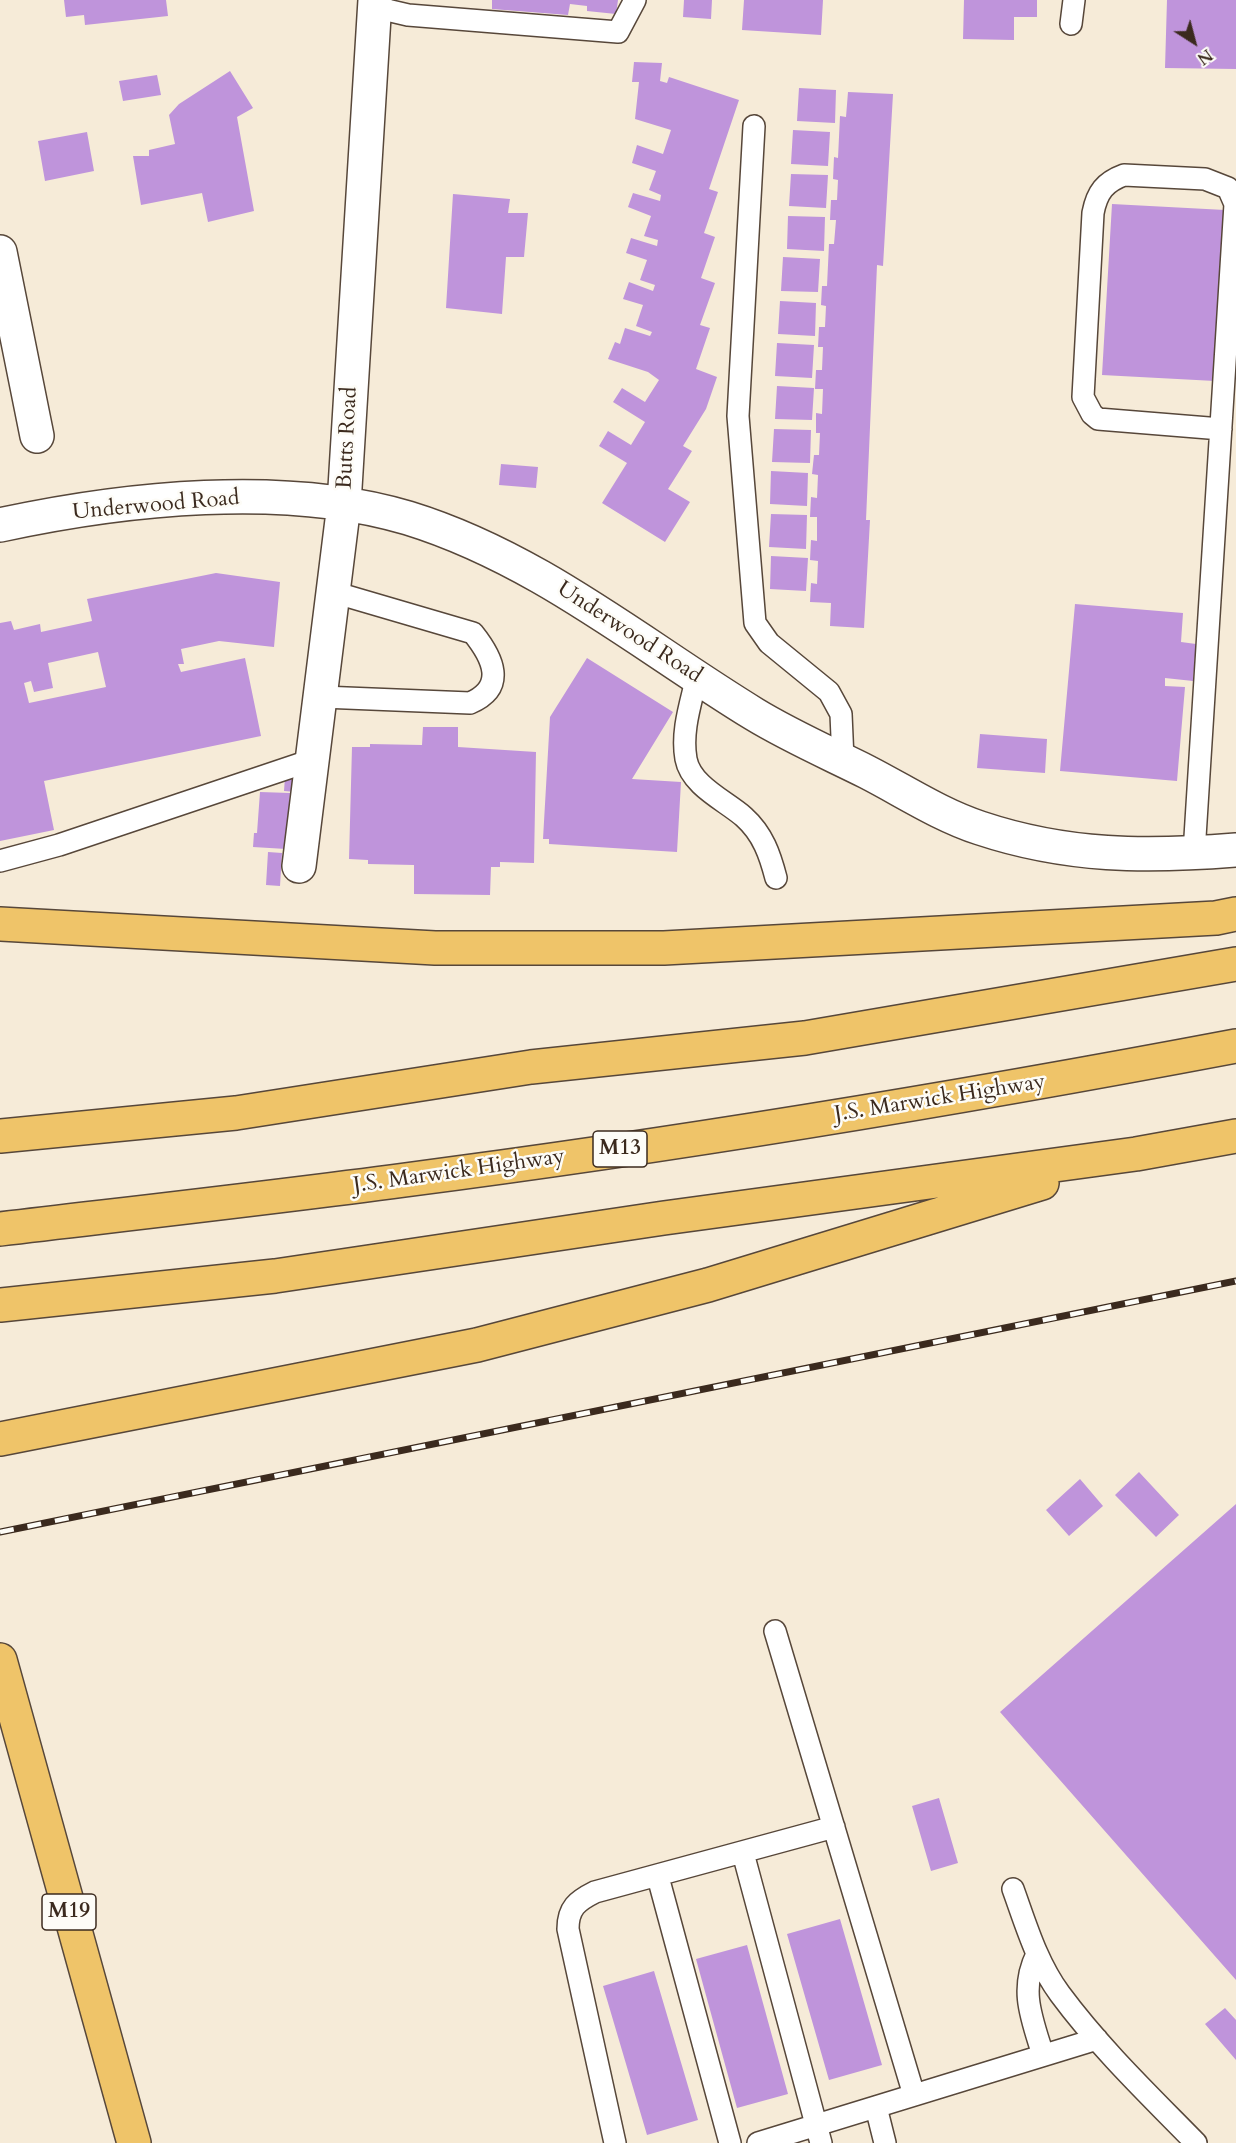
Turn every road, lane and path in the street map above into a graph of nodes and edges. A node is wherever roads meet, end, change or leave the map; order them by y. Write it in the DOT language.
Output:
graph roads {
  1 [pos="635,0"];
  2 [pos="1074,0"];
  3 [pos="369,2"];
  4 [pos="1071,24"];
  5 [pos="754,126"];
  6 [pos="0,252"];
  7 [pos="1221,429"];
  8 [pos="37,436"];
  9 [pos="344,504"];
  10 [pos="0,525"];
  11 [pos="333,592"];
  12 [pos="698,676"];
  13 [pos="322,697"];
  14 [pos="312,760"];
  15 [pos="843,760"];
  16 [pos="1236,850"];
  17 [pos="1194,853"];
  18 [pos="0,861"];
  19 [pos="299,867"];
  20 [pos="776,878"];
  21 [pos="1236,914"];
  22 [pos="0,924"];
  23 [pos="1236,964"];
  24 [pos="1236,1046"];
  25 [pos="0,1136"];
  26 [pos="1236,1136"];
  27 [pos="1136,1154"];
  28 [pos="0,1229"];
  29 [pos="0,1305"];
  30 [pos="0,1440"];
  31 [pos="776,1631"];
  32 [pos="2,1671"];
  33 [pos="834,1827"];
  34 [pos="742,1853"];
  35 [pos="658,1877"];
  36 [pos="1013,1889"];
  37 [pos="1037,1954"];
  38 [pos="1097,2039"];
  39 [pos="1043,2055"];
  40 [pos="914,2095"];
  41 [pos="876,2107"];
  42 [pos="819,2134"];
  43 [pos="134,2143"];
  44 [pos="615,2143"];
  45 [pos="730,2143"];
  46 [pos="758,2143"];
  47 [pos="885,2143"];
  48 [pos="1196,2143"];
  1 -- 3 [label="lane"];
  2 -- 4 [label="lane"];
  3 -- 9 [label="street, Butts Road"];
  5 -- 15 [label="lane"];
  6 -- 8 [label="street"];
  7 -- 7 [label="lane"];
  7 -- 17 [label="lane"];
  9 -- 10 [label="street, Underwood Road"];
  9 -- 11 [label="street, Butts Road"];
  9 -- 12 [label="street, Underwood Road"];
  11 -- 13 [label="street, Butts Road"];
  11 -- 13 [label="lane"];
  12 -- 15 [label="street, Underwood Road"];
  12 -- 20 [label="lane"];
  13 -- 14 [label="street, Butts Road"];
  14 -- 18 [label="lane"];
  14 -- 19 [label="street, Butts Road"];
  15 -- 17 [label="street, Underwood Road"];
  16 -- 17 [label="street, Underwood Road"];
  21 -- 22 [label="highway"];
  23 -- 25 [label="highway"];
  24 -- 28 [label="highway, J.S. Marwick Highway / M13"];
  26 -- 27 [label="highway"];
  27 -- 29 [label="highway"];
  27 -- 30 [label="highway"];
  31 -- 33 [label="lane"];
  32 -- 43 [label="highway, M19"];
  33 -- 34 [label="lane"];
  33 -- 40 [label="lane"];
  34 -- 35 [label="lane"];
  34 -- 42 [label="lane"];
  35 -- 44 [label="lane"];
  35 -- 45 [label="lane"];
  36 -- 37 [label="lane"];
  37 -- 38 [label="lane"];
  37 -- 39 [label="lane"];
  38 -- 39 [label="lane"];
  38 -- 48 [label="lane"];
  39 -- 40 [label="lane"];
  40 -- 41 [label="lane"];
  41 -- 42 [label="lane"];
  41 -- 47 [label="lane"];
  42 -- 46 [label="lane"];
}
